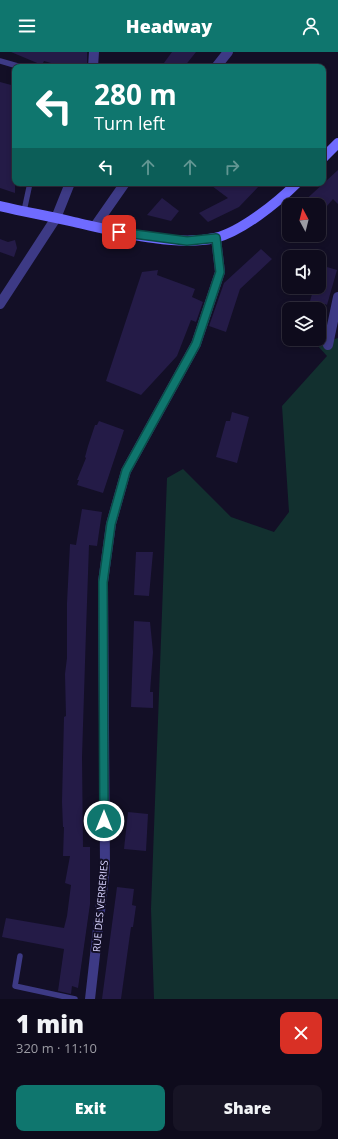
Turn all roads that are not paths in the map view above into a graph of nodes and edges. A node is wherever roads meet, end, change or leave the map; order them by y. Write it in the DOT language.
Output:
graph roads {
  1 [pos="94,52"];
  2 [pos="228,52"];
  3 [pos="0,61"];
  4 [pos="12,64"];
  5 [pos="93,64"];
  6 [pos="218,64"];
  7 [pos="338,143"];
  8 [pos="326,155"];
  9 [pos="29,186"];
  10 [pos="69,186"];
  11 [pos="123,186"];
  12 [pos="294,186"];
  13 [pos="0,206"];
  14 [pos="24,211"];
  15 [pos="56,218"];
  16 [pos="95,226"];
  17 [pos="216,238"];
  18 [pos="338,297"];
  19 [pos="0,304"];
  20 [pos="328,345"];
  21 [pos="20,956"];
  22 [pos="75,999"];
  23 [pos="90,999"];
  1 -- 5 [label="street"];
  2 -- 6 [label="street"];
  3 -- 4 [label="lane"];
  7 -- 8 [label="main road"];
  9 -- 14 [label="lane"];
  10 -- 15 [label="street"];
  11 -- 16 [label="street"];
  12 -- 17 [label="main road"];
  13 -- 14 [label="main road"];
  14 -- 15 [label="main road"];
  15 -- 16 [label="main road"];
  15 -- 19 [label="street"];
  16 -- 17 [label="main road"];
  17 -- 23 [label="street, RUE DES VERRERIES"];
  18 -- 20 [label="street"];
  21 -- 22 [label="lane"];
}
